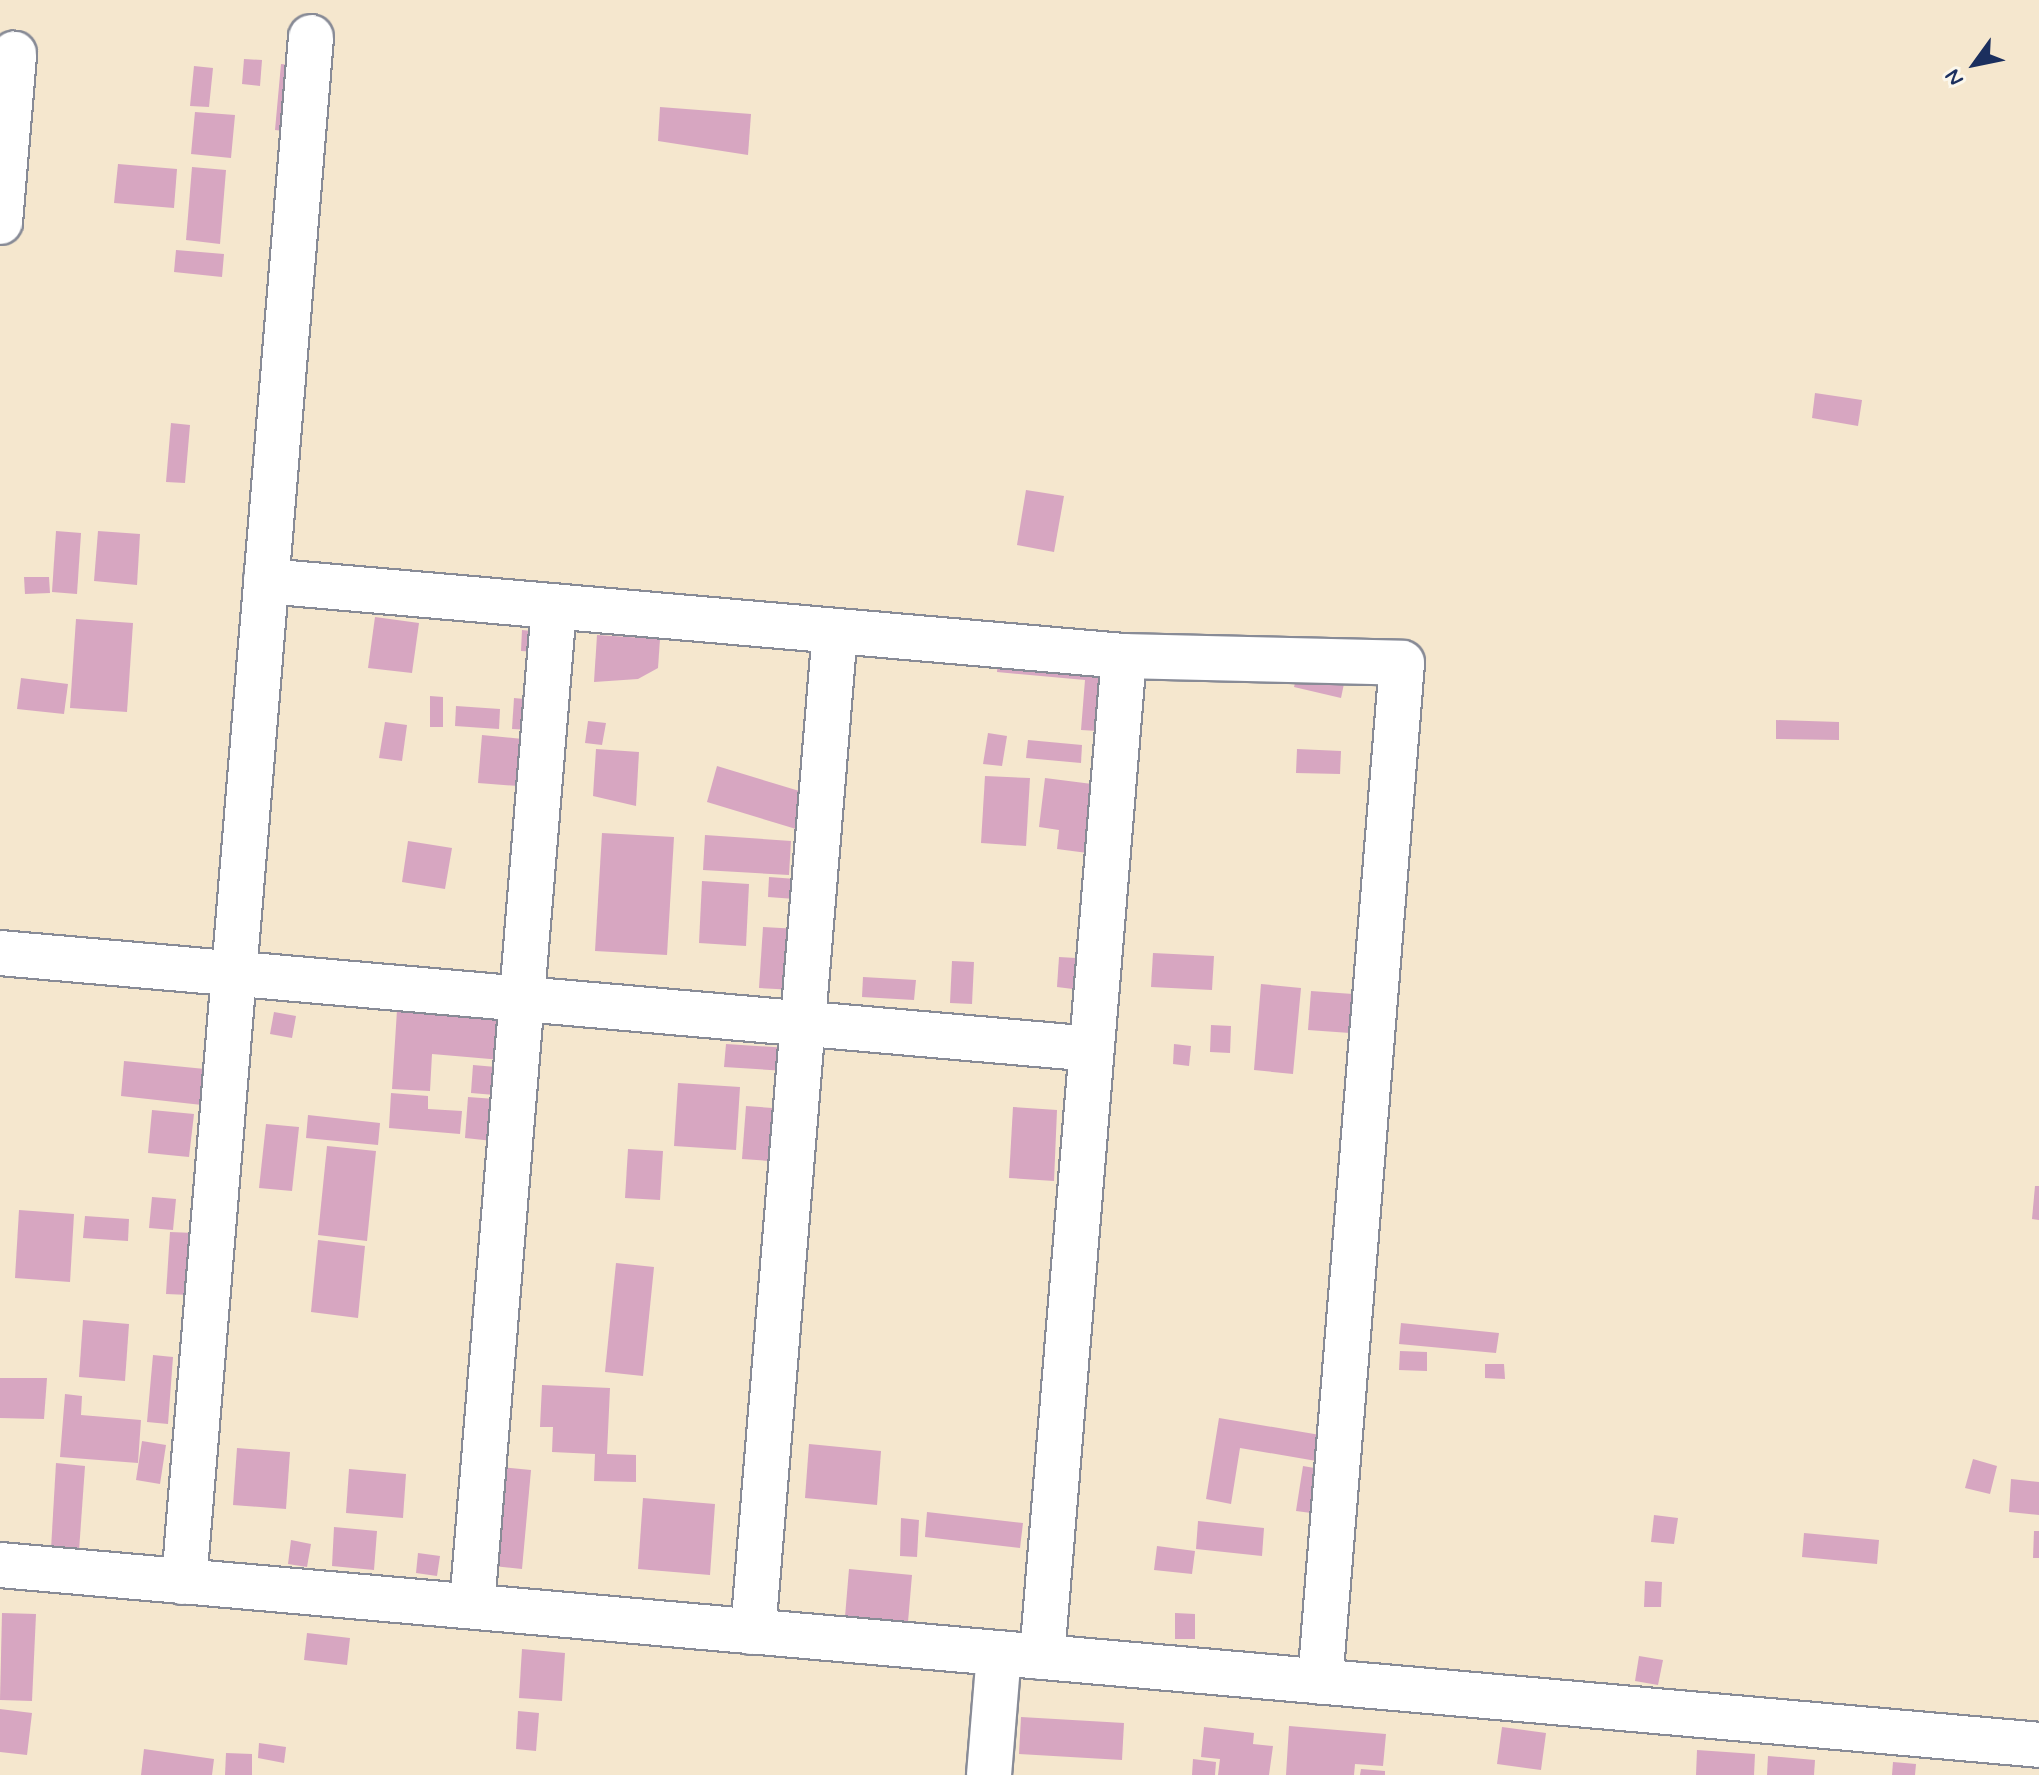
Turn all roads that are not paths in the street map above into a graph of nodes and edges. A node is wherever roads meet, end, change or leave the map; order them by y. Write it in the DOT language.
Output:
graph roads {
  1 [pos="311,37"];
  2 [pos="14,54"];
  3 [pos="0,222"];
  4 [pos="266,581"];
  5 [pos="554,606"];
  6 [pos="835,631"];
  7 [pos="1124,656"];
  8 [pos="0,953"];
  9 [pos="234,973"];
  10 [pos="522,998"];
  11 [pos="803,1023"];
  12 [pos="1092,1049"];
  13 [pos="0,1565"];
  14 [pos="184,1582"];
  15 [pos="472,1606"];
  16 [pos="753,1632"];
  17 [pos="999,1653"];
  18 [pos="1042,1657"];
  19 [pos="1320,1682"];
  20 [pos="2039,1745"];
  21 [pos="989,1775"];
  1 -- 4 [label="street"];
  2 -- 3 [label="street"];
  4 -- 5 [label="street"];
  4 -- 9 [label="street"];
  5 -- 6 [label="street"];
  5 -- 10 [label="street"];
  6 -- 7 [label="street"];
  6 -- 11 [label="street"];
  7 -- 12 [label="street"];
  7 -- 19 [label="street"];
  8 -- 9 [label="street"];
  9 -- 10 [label="street"];
  9 -- 14 [label="street"];
  10 -- 11 [label="street"];
  10 -- 15 [label="street"];
  11 -- 12 [label="street"];
  11 -- 16 [label="street"];
  12 -- 18 [label="street"];
  13 -- 14 [label="street"];
  14 -- 15 [label="street"];
  15 -- 16 [label="street"];
  16 -- 17 [label="street"];
  17 -- 18 [label="street"];
  17 -- 21 [label="street"];
  18 -- 19 [label="street"];
  19 -- 20 [label="street"];
}
